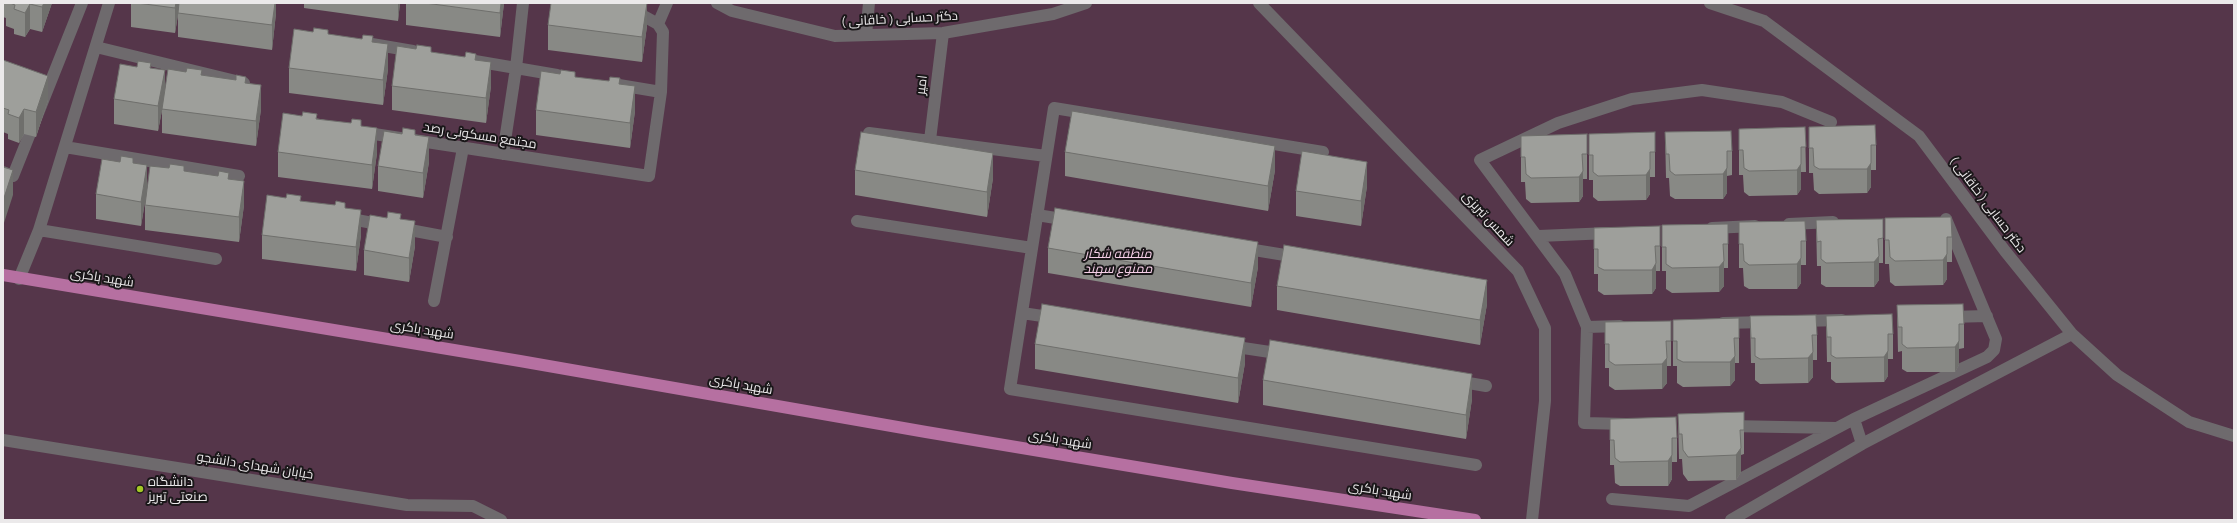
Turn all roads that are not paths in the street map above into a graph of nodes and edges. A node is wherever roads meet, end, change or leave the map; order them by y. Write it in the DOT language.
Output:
graph roads {
  1 [pos="82,3"];
  2 [pos="109,3"];
  3 [pos="523,3"];
  4 [pos="620,3"];
  5 [pos="667,3"];
  6 [pos="717,3"];
  7 [pos="870,3"];
  8 [pos="1086,3"];
  9 [pos="1260,3"];
  10 [pos="1710,3"];
  11 [pos="658,24"];
  12 [pos="943,33"];
  13 [pos="866,35"];
  14 [pos="360,42"];
  15 [pos="96,47"];
  16 [pos="423,52"];
  17 [pos="462,59"];
  18 [pos="516,68"];
  19 [pos="38,74"];
  20 [pos="570,77"];
  21 [pos="53,80"];
  22 [pos="608,83"];
  23 [pos="254,85"];
  24 [pos="661,92"];
  25 [pos="1831,122"];
  26 [pos="346,130"];
  27 [pos="869,133"];
  28 [pos="930,140"];
  29 [pos="65,147"];
  30 [pos="463,148"];
  31 [pos="1323,152"];
  32 [pos="503,154"];
  33 [pos="1046,156"];
  34 [pos="3,172"];
  35 [pos="239,176"];
  36 [pos="1037,215"];
  37 [pos="333,216"];
  38 [pos="1941,217"];
  39 [pos="856,221"];
  40 [pos="1084,222"];
  41 [pos="1849,222"];
  42 [pos="1698,229"];
  43 [pos="39,230"];
  44 [pos="1618,233"];
  45 [pos="1539,236"];
  46 [pos="447,237"];
  47 [pos="1231,246"];
  48 [pos="1032,248"];
  49 [pos="216,259"];
  50 [pos="1309,259"];
  51 [pos="3,275"];
  52 [pos="19,279"];
  53 [pos="434,302"];
  54 [pos="1022,313"];
  55 [pos="1987,316"];
  56 [pos="1939,317"];
  57 [pos="1069,320"];
  58 [pos="1851,320"];
  59 [pos="1707,323"];
  60 [pos="1635,325"];
  61 [pos="1588,326"];
  62 [pos="2072,334"];
  63 [pos="1218,344"];
  64 [pos="1297,356"];
  65 [pos="1446,380"];
  66 [pos="1486,386"];
  67 [pos="1854,419"];
  68 [pos="1639,424"];
  69 [pos="1719,426"];
  70 [pos="1838,428"];
  71 [pos="2234,436"];
  72 [pos="3,440"];
  73 [pos="1862,444"];
  74 [pos="1476,464"];
  75 [pos="1612,500"];
  76 [pos="501,520"];
  77 [pos="1475,520"];
  78 [pos="1532,520"];
  79 [pos="1731,520"];
  1 -- 21 [label="street"];
  2 -- 15 [label="street"];
  3 -- 18 [label="street"];
  4 -- 11 [label="street"];
  5 -- 11 [label="street"];
  6 -- 13 [label="street, دکتر حسابی ( خاقانی )"];
  7 -- 13 [label="street"];
  8 -- 12 [label="street, دکتر حسابی ( خاقانی )"];
  9 -- 78 [label="street, شمس تبریزی"];
  10 -- 62 [label="street, دکتر حسابی ( خاقانی )"];
  11 -- 24 [label="street"];
  12 -- 13 [label="street, دکتر حسابی ( خاقانی )"];
  12 -- 28 [label="street, امیر"];
  14 -- 16 [label="street"];
  15 -- 23 [label="street"];
  15 -- 29 [label="street"];
  17 -- 18 [label="street"];
  18 -- 20 [label="street"];
  18 -- 32 [label="street"];
  19 -- 21 [label="street"];
  21 -- 34 [label="street"];
  22 -- 24 [label="street"];
  24 -- 32 [label="street, مجتمع مسکونی رصد"];
  25 -- 45 [label="street"];
  26 -- 30 [label="street, مجتمع مسکونی رصد"];
  27 -- 28 [label="street"];
  28 -- 33 [label="street"];
  29 -- 35 [label="street"];
  29 -- 43 [label="street"];
  30 -- 32 [label="street, مجتمع مسکونی رصد"];
  30 -- 46 [label="street"];
  31 -- 33 [label="street"];
  33 -- 36 [label="street"];
  36 -- 40 [label="street"];
  36 -- 48 [label="street"];
  37 -- 46 [label="street"];
  38 -- 55 [label="street"];
  39 -- 48 [label="street"];
  41 -- 42 [label="street"];
  43 -- 49 [label="street"];
  43 -- 52 [label="street"];
  44 -- 45 [label="street"];
  45 -- 61 [label="street"];
  46 -- 53 [label="street"];
  47 -- 50 [label="street"];
  48 -- 54 [label="street"];
  51 -- 52 [label="main road, شهید باکری"];
  52 -- 77 [label="main road, شهید باکری"];
  54 -- 57 [label="street"];
  54 -- 74 [label="street"];
  55 -- 56 [label="street"];
  55 -- 67 [label="street"];
  58 -- 59 [label="street"];
  60 -- 61 [label="street"];
  61 -- 68 [label="street"];
  62 -- 71 [label="street, دکتر حسابی ( خاقانی )"];
  62 -- 73 [label="street"];
  63 -- 64 [label="street"];
  65 -- 66 [label="street"];
  67 -- 70 [label="street"];
  67 -- 73 [label="street"];
  69 -- 70 [label="street"];
  70 -- 75 [label="street"];
  72 -- 76 [label="street, خیابان شهدای دانشجو"];
  73 -- 79 [label="street"];
}
